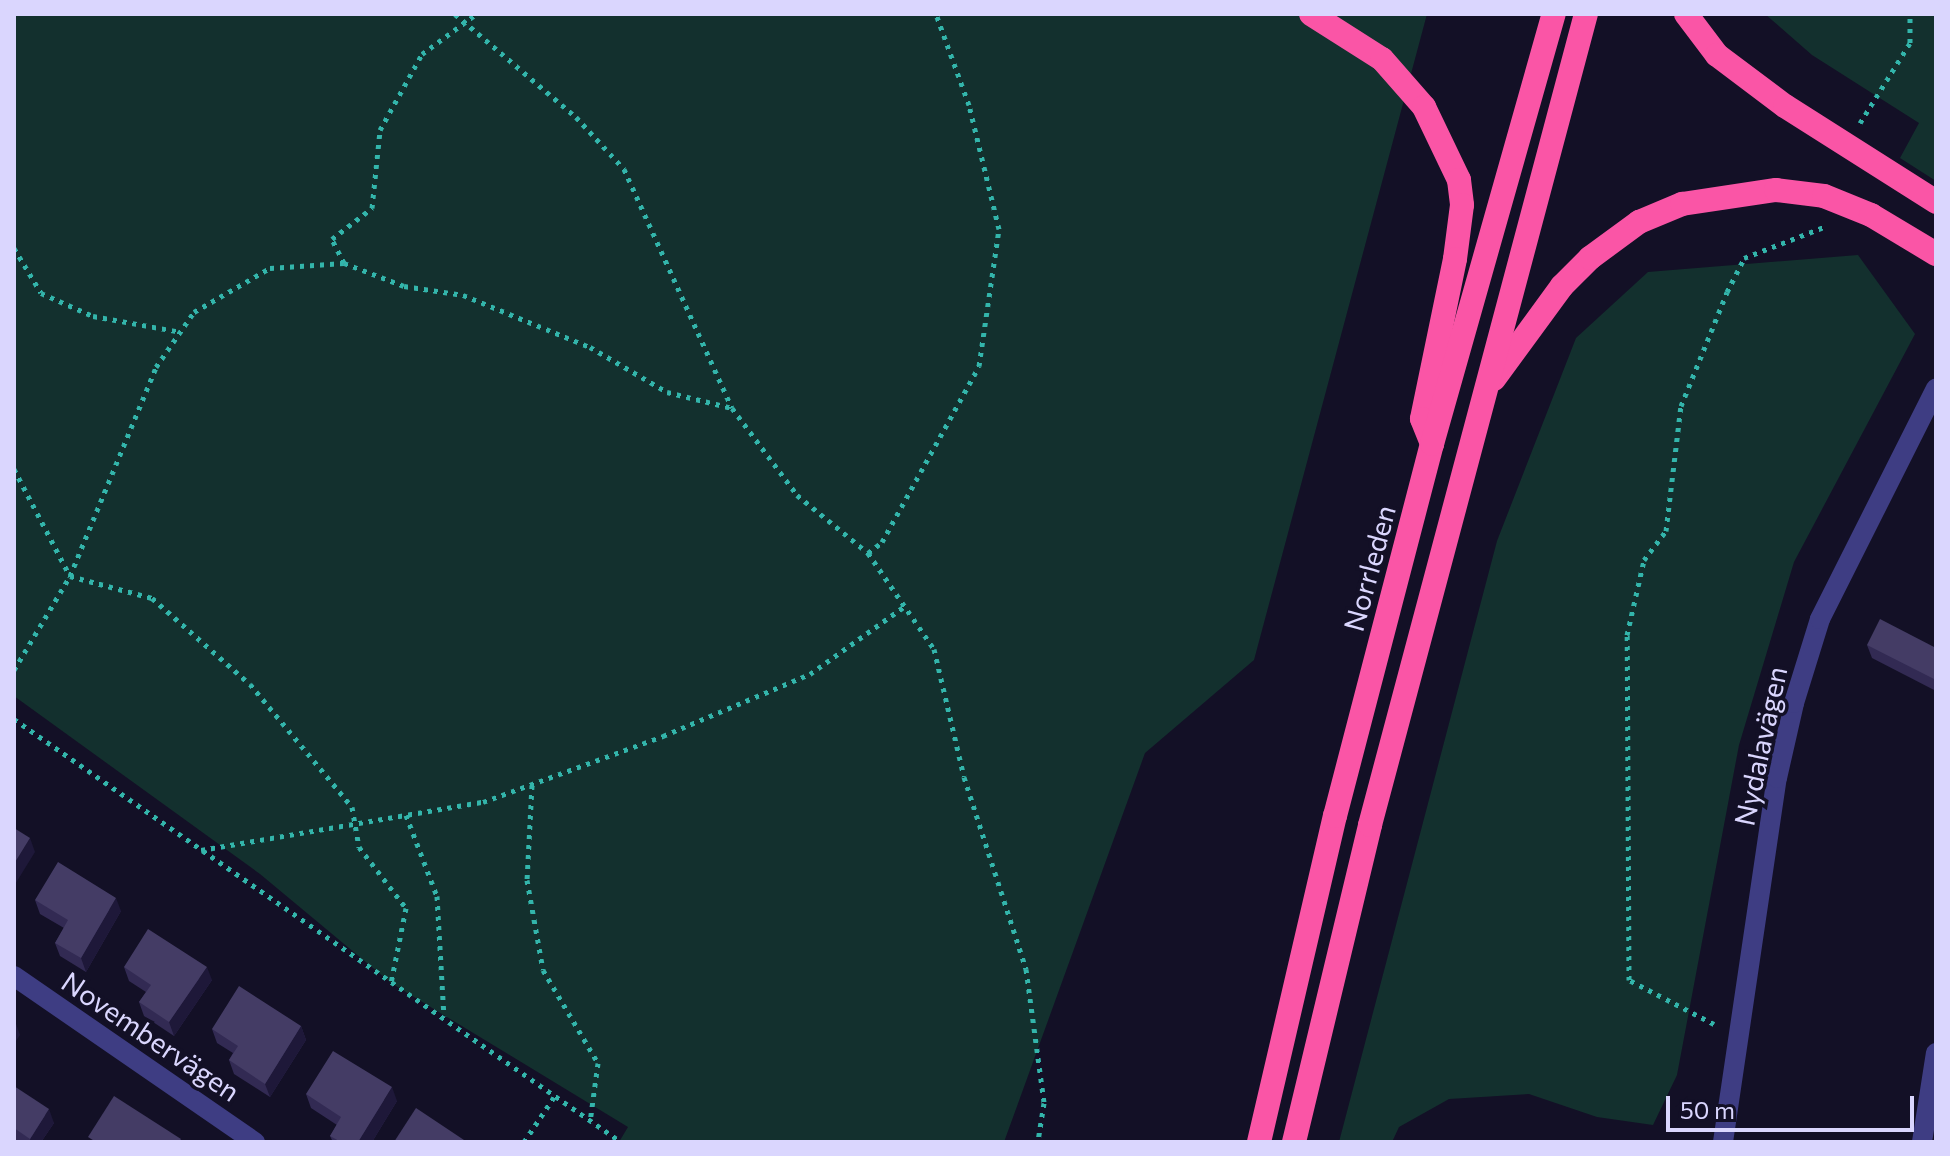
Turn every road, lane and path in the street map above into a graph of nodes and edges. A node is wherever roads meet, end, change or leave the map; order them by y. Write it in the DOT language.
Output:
graph roads {
  1 [pos="455,14"];
  2 [pos="476,14"];
  3 [pos="936,14"];
  4 [pos="1311,14"];
  5 [pos="1554,14"];
  6 [pos="1586,14"];
  7 [pos="1686,14"];
  8 [pos="1910,14"];
  9 [pos="466,24"];
  10 [pos="1860,156"];
  11 [pos="1936,202"];
  12 [pos="1847,204"];
  13 [pos="14,248"];
  14 [pos="1936,254"];
  15 [pos="344,263"];
  16 [pos="181,332"];
  17 [pos="1936,388"];
  18 [pos="1486,390"];
  19 [pos="732,408"];
  20 [pos="1432,444"];
  21 [pos="14,469"];
  22 [pos="868,553"];
  23 [pos="70,576"];
  24 [pos="905,606"];
  25 [pos="14,670"];
  26 [pos="14,719"];
  27 [pos="532,785"];
  28 [pos="406,815"];
  29 [pos="356,824"];
  30 [pos="201,850"];
  31 [pos="14,976"];
  32 [pos="391,983"];
  33 [pos="444,1016"];
  34 [pos="1740,1037"];
  35 [pos="1936,1053"];
  36 [pos="554,1097"];
  37 [pos="590,1122"];
  38 [pos="255,1142"];
  39 [pos="524,1142"];
  40 [pos="621,1142"];
  41 [pos="1038,1142"];
  42 [pos="1259,1142"];
  43 [pos="1294,1142"];
  44 [pos="1723,1142"];
  45 [pos="1922,1142"];
  1 -- 9 [label="path"];
  2 -- 9 [label="path"];
  3 -- 22 [label="path"];
  4 -- 20 [label="highway"];
  5 -- 20 [label="highway, Norrleden"];
  6 -- 18 [label="highway"];
  7 -- 10 [label="highway"];
  8 -- 10 [label="path"];
  9 -- 15 [label="path"];
  9 -- 19 [label="path"];
  10 -- 11 [label="highway"];
  12 -- 14 [label="highway"];
  12 -- 18 [label="highway"];
  12 -- 34 [label="path"];
  13 -- 16 [label="path"];
  15 -- 16 [label="path"];
  15 -- 19 [label="path"];
  16 -- 23 [label="path"];
  17 -- 34 [label="street, Nydalavägen"];
  18 -- 43 [label="highway"];
  19 -- 22 [label="path"];
  20 -- 42 [label="highway, Norrleden"];
  21 -- 23 [label="path"];
  22 -- 24 [label="path"];
  23 -- 25 [label="path"];
  23 -- 29 [label="path"];
  24 -- 27 [label="path"];
  24 -- 41 [label="path"];
  26 -- 30 [label="path"];
  27 -- 28 [label="path"];
  27 -- 37 [label="path"];
  28 -- 29 [label="path"];
  28 -- 33 [label="path"];
  29 -- 30 [label="path"];
  29 -- 32 [label="path"];
  30 -- 32 [label="path"];
  31 -- 38 [label="street, Novembervägen"];
  32 -- 33 [label="path"];
  33 -- 36 [label="path"];
  34 -- 44 [label="street, Nydalavägen"];
  35 -- 45 [label="street"];
  36 -- 37 [label="path"];
  36 -- 39 [label="path"];
  37 -- 40 [label="path"];
}
